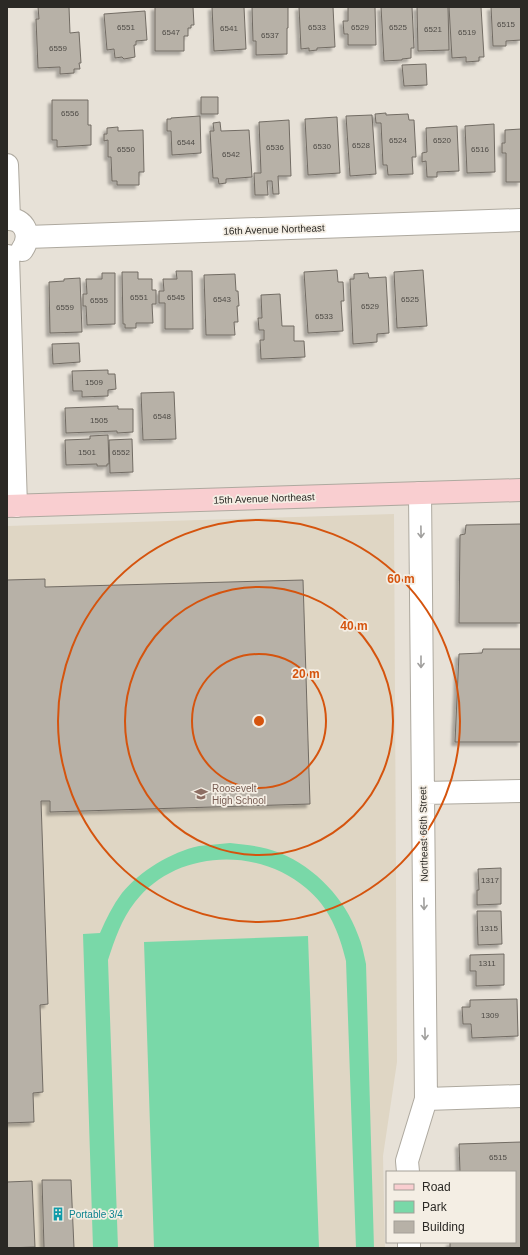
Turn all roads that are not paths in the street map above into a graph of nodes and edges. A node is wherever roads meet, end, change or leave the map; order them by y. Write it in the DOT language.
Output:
graph roads {
  1 [pos="7,165"];
  2 [pos="8,219"];
  3 [pos="521,220"];
  4 [pos="28,237"];
  5 [pos="8,256"];
  6 [pos="521,490"];
  7 [pos="420,493"];
  8 [pos="12,506"];
  9 [pos="521,791"];
  10 [pos="423,793"];
  11 [pos="521,1096"];
  12 [pos="426,1099"];
  13 [pos="408,1171"];
  1 -- 2 [label="street"];
  2 -- 4 [label="street"];
  3 -- 4 [label="street, 16th Avenue Northeast"];
  4 -- 5 [label="street"];
  5 -- 8 [label="street"];
  6 -- 7 [label="main road, 15th Avenue Northeast"];
  7 -- 8 [label="main road, 15th Avenue Northeast"];
  7 -- 10 [label="street, Northeast 66th Street, one-way"];
  9 -- 10 [label="street"];
  10 -- 12 [label="street, Northeast 66th Street, one-way"];
  11 -- 12 [label="street"];
  12 -- 13 [label="street, Northeast 66th Street"];
}
